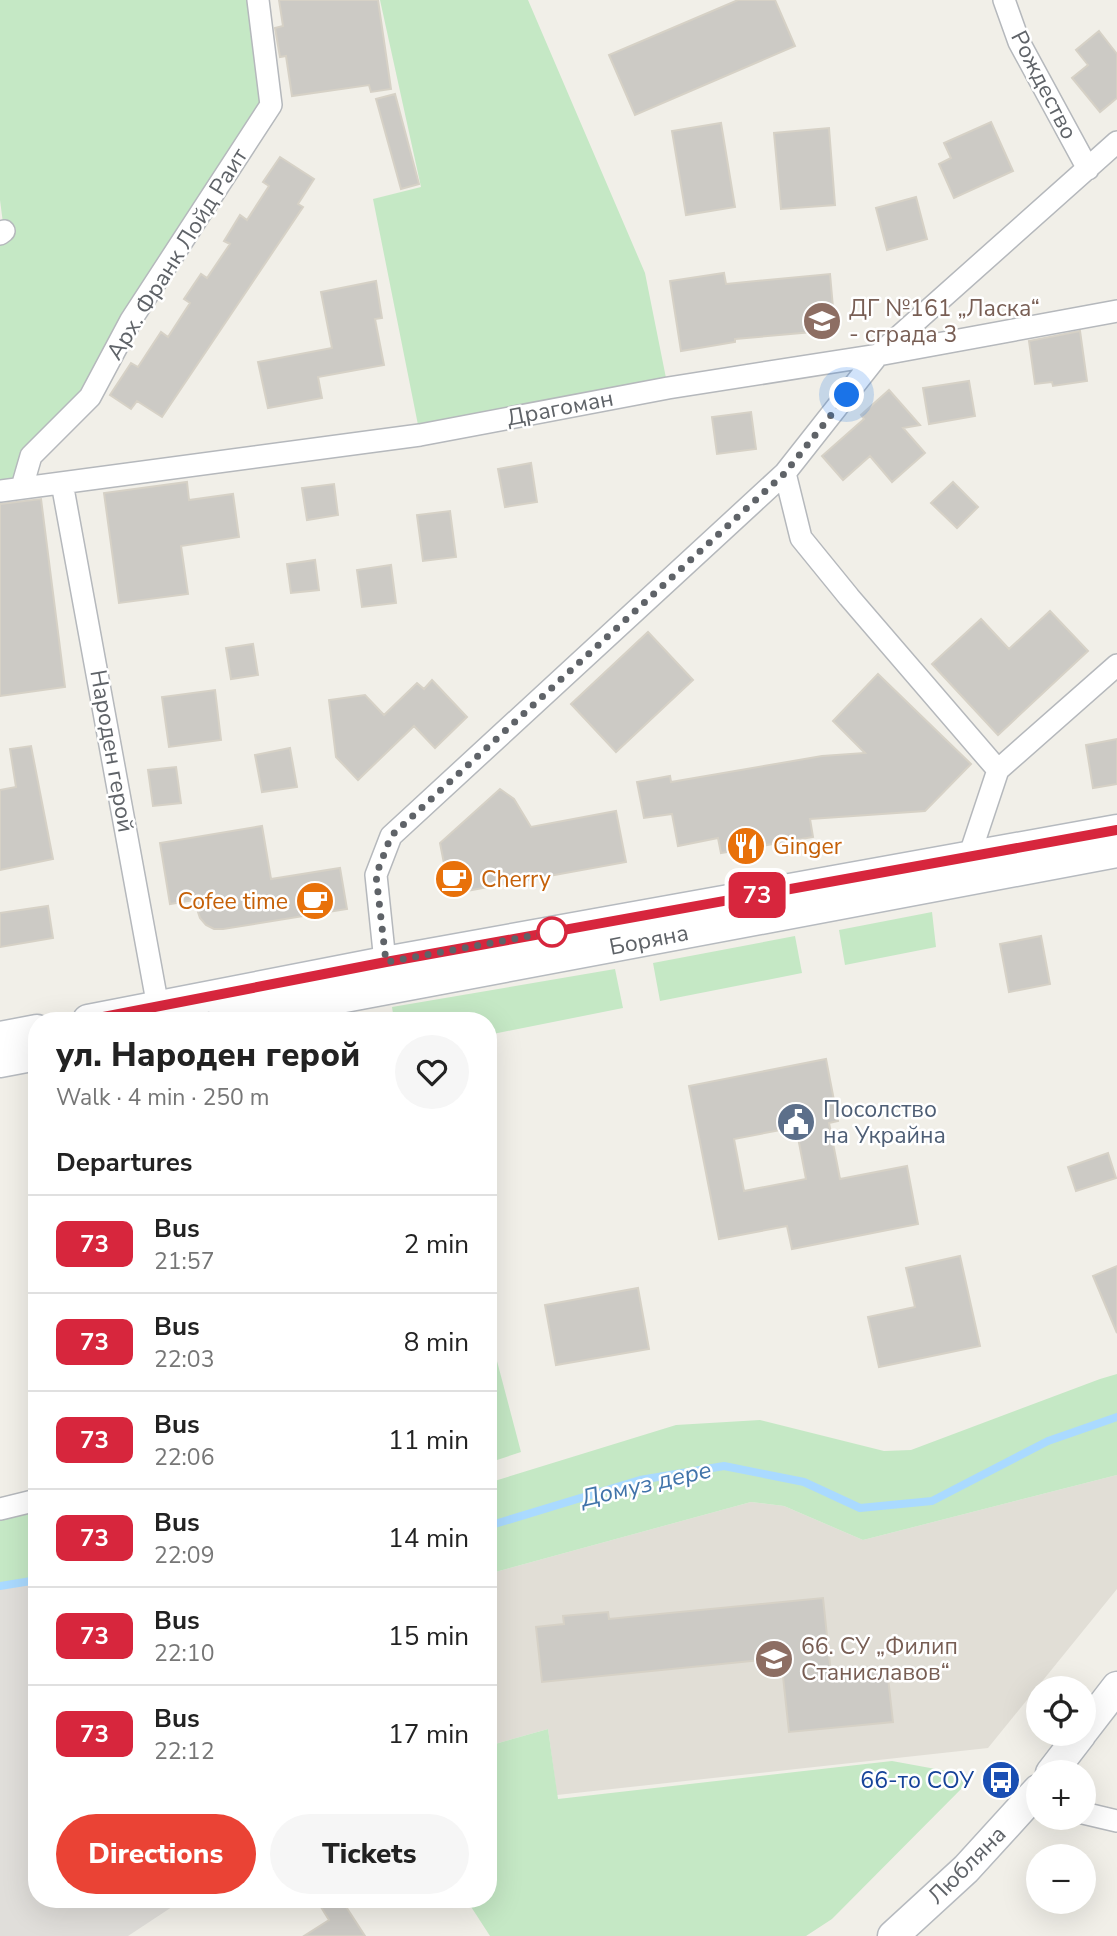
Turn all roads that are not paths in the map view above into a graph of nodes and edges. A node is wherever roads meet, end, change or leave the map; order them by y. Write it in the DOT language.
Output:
graph roads {
  1 [pos="258,0"];
  2 [pos="1004,0"];
  3 [pos="1117,142"];
  4 [pos="1088,169"];
  5 [pos="1117,311"];
  6 [pos="878,355"];
  7 [pos="785,473"];
  8 [pos="62,483"];
  9 [pos="22,486"];
  10 [pos="0,491"];
  11 [pos="1117,665"];
  12 [pos="998,770"];
  13 [pos="1117,830"];
  14 [pos="1117,852"];
  15 [pos="970,857"];
  16 [pos="386,962"];
  17 [pos="160,1012"];
  18 [pos="169,1012"];
  19 [pos="265,1012"];
  20 [pos="28,1032"];
  21 [pos="0,1037"];
  22 [pos="28,1057"];
  23 [pos="0,1062"];
  24 [pos="28,1502"];
  25 [pos="0,1509"];
  26 [pos="1117,1687"];
  27 [pos="1096,1715"];
  28 [pos="1072,1746"];
  29 [pos="1061,1760"];
  30 [pos="1026,1807"];
  31 [pos="1096,1816"];
  32 [pos="1117,1821"];
  33 [pos="892,1936"];
  1 -- 9 [label="street, Арх. Франк Лойд Раит"];
  2 -- 4 [label="street, Рождество"];
  3 -- 4 [label="street"];
  4 -- 6 [label="street"];
  5 -- 6 [label="street, Драгоман"];
  6 -- 7 [label="street"];
  6 -- 8 [label="street, Драгоман"];
  7 -- 12 [label="street"];
  7 -- 16 [label="street"];
  8 -- 9 [label="street, Драгоман"];
  8 -- 17 [label="street, Народен герой"];
  9 -- 10 [label="street, Драгоман"];
  11 -- 12 [label="street"];
  12 -- 15 [label="street"];
  13 -- 15 [label="street, Боряна"];
  14 -- 19 [label="street, Боряна"];
  15 -- 16 [label="street, Боряна"];
  16 -- 18 [label="street, Боряна"];
  20 -- 21 [label="street"];
  22 -- 23 [label="street"];
  24 -- 25 [label="street"];
  26 -- 27 [label="street"];
  28 -- 29 [label="street"];
  30 -- 33 [label="street, Любляна"];
  31 -- 32 [label="street"];
}
